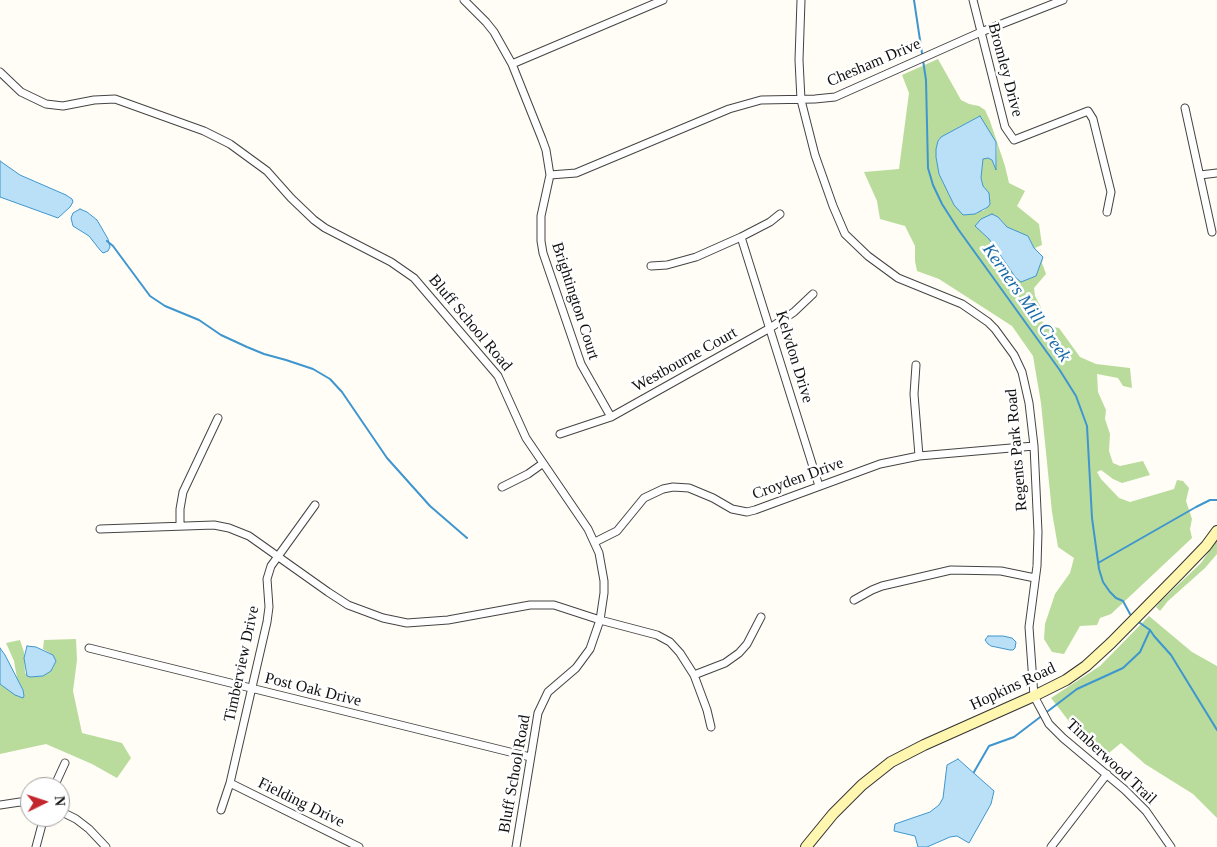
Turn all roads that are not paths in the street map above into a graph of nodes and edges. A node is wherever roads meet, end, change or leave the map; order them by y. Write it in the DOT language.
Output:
graph roads {
  1 [pos="464,0"];
  2 [pos="663,0"];
  3 [pos="801,0"];
  4 [pos="973,0"];
  5 [pos="1063,0"];
  6 [pos="981,32"];
  7 [pos="512,64"];
  8 [pos="0,72"];
  9 [pos="802,100"];
  10 [pos="1185,108"];
  11 [pos="1217,173"];
  12 [pos="550,174"];
  13 [pos="1200,175"];
  14 [pos="1107,212"];
  15 [pos="780,214"];
  16 [pos="1212,232"];
  17 [pos="741,237"];
  18 [pos="651,266"];
  19 [pos="812,294"];
  20 [pos="770,328"];
  21 [pos="916,364"];
  22 [pos="611,417"];
  23 [pos="218,418"];
  24 [pos="560,434"];
  25 [pos="1034,446"];
  26 [pos="918,456"];
  27 [pos="542,464"];
  28 [pos="502,486"];
  29 [pos="819,486"];
  30 [pos="315,505"];
  31 [pos="180,526"];
  32 [pos="100,529"];
  33 [pos="1217,531"];
  34 [pos="595,542"];
  35 [pos="277,557"];
  36 [pos="1035,578"];
  37 [pos="854,600"];
  38 [pos="761,618"];
  39 [pos="600,620"];
  40 [pos="89,648"];
  41 [pos="694,675"];
  42 [pos="252,690"];
  43 [pos="1034,696"];
  44 [pos="711,727"];
  45 [pos="530,757"];
  46 [pos="65,763"];
  47 [pos="1107,774"];
  48 [pos="59,777"];
  49 [pos="230,783"];
  50 [pos="20,802"];
  51 [pos="0,805"];
  52 [pos="221,810"];
  53 [pos="70,816"];
  54 [pos="41,827"];
  55 [pos="36,847"];
  56 [pos="106,847"];
  57 [pos="359,847"];
  58 [pos="516,847"];
  59 [pos="806,847"];
  60 [pos="1052,847"];
  61 [pos="1172,847"];
  1 -- 7 [label="street, Brightington Court"];
  2 -- 7 [label="street"];
  3 -- 9 [label="street, Regents Park Road"];
  4 -- 6 [label="street, Bromley Drive"];
  5 -- 6 [label="street, Chesham Drive"];
  6 -- 9 [label="street, Chesham Drive"];
  6 -- 14 [label="street, Bromley Drive"];
  7 -- 12 [label="street, Brightington Court"];
  8 -- 27 [label="street, Bluff School Road"];
  9 -- 12 [label="street, Chesham Drive"];
  9 -- 25 [label="street, Regents Park Road"];
  10 -- 13 [label="street"];
  11 -- 13 [label="street"];
  12 -- 22 [label="street, Brightington Court"];
  13 -- 16 [label="street"];
  15 -- 17 [label="street"];
  17 -- 18 [label="street"];
  17 -- 20 [label="street, Kelvdon Drive"];
  19 -- 20 [label="street, Westbourne Court"];
  20 -- 22 [label="street, Westbourne Court"];
  20 -- 29 [label="street, Kelvdon Drive"];
  21 -- 26 [label="street"];
  22 -- 24 [label="street, Westbourne Court"];
  23 -- 31 [label="street"];
  25 -- 26 [label="street, Croyden Drive"];
  25 -- 36 [label="street, Regents Park Road"];
  26 -- 29 [label="street, Croyden Drive"];
  27 -- 28 [label="street"];
  27 -- 34 [label="street, Bluff School Road"];
  29 -- 34 [label="street, Croyden Drive"];
  30 -- 35 [label="street, Timberview Drive"];
  31 -- 32 [label="street"];
  31 -- 35 [label="street"];
  33 -- 43 [label="main road, Hopkins Road"];
  34 -- 39 [label="street, Bluff School Road"];
  35 -- 39 [label="street"];
  35 -- 42 [label="street, Timberview Drive"];
  36 -- 37 [label="street"];
  36 -- 43 [label="street, Regents Park Road"];
  38 -- 41 [label="street"];
  39 -- 41 [label="street"];
  39 -- 45 [label="street, Bluff School Road"];
  40 -- 42 [label="street, Post Oak Drive"];
  41 -- 44 [label="street"];
  42 -- 45 [label="street, Post Oak Drive"];
  42 -- 49 [label="street, Timberview Drive"];
  43 -- 47 [label="street, Timberwood Trail"];
  43 -- 59 [label="main road, Hopkins Road"];
  45 -- 58 [label="street, Bluff School Road"];
  46 -- 48 [label="street"];
  47 -- 60 [label="street"];
  47 -- 61 [label="street, Timberwood Trail"];
  49 -- 52 [label="street, Timberview Drive"];
  49 -- 57 [label="street, Fielding Drive"];
  50 -- 51 [label="street"];
  53 -- 56 [label="street"];
  54 -- 55 [label="street"];
}
